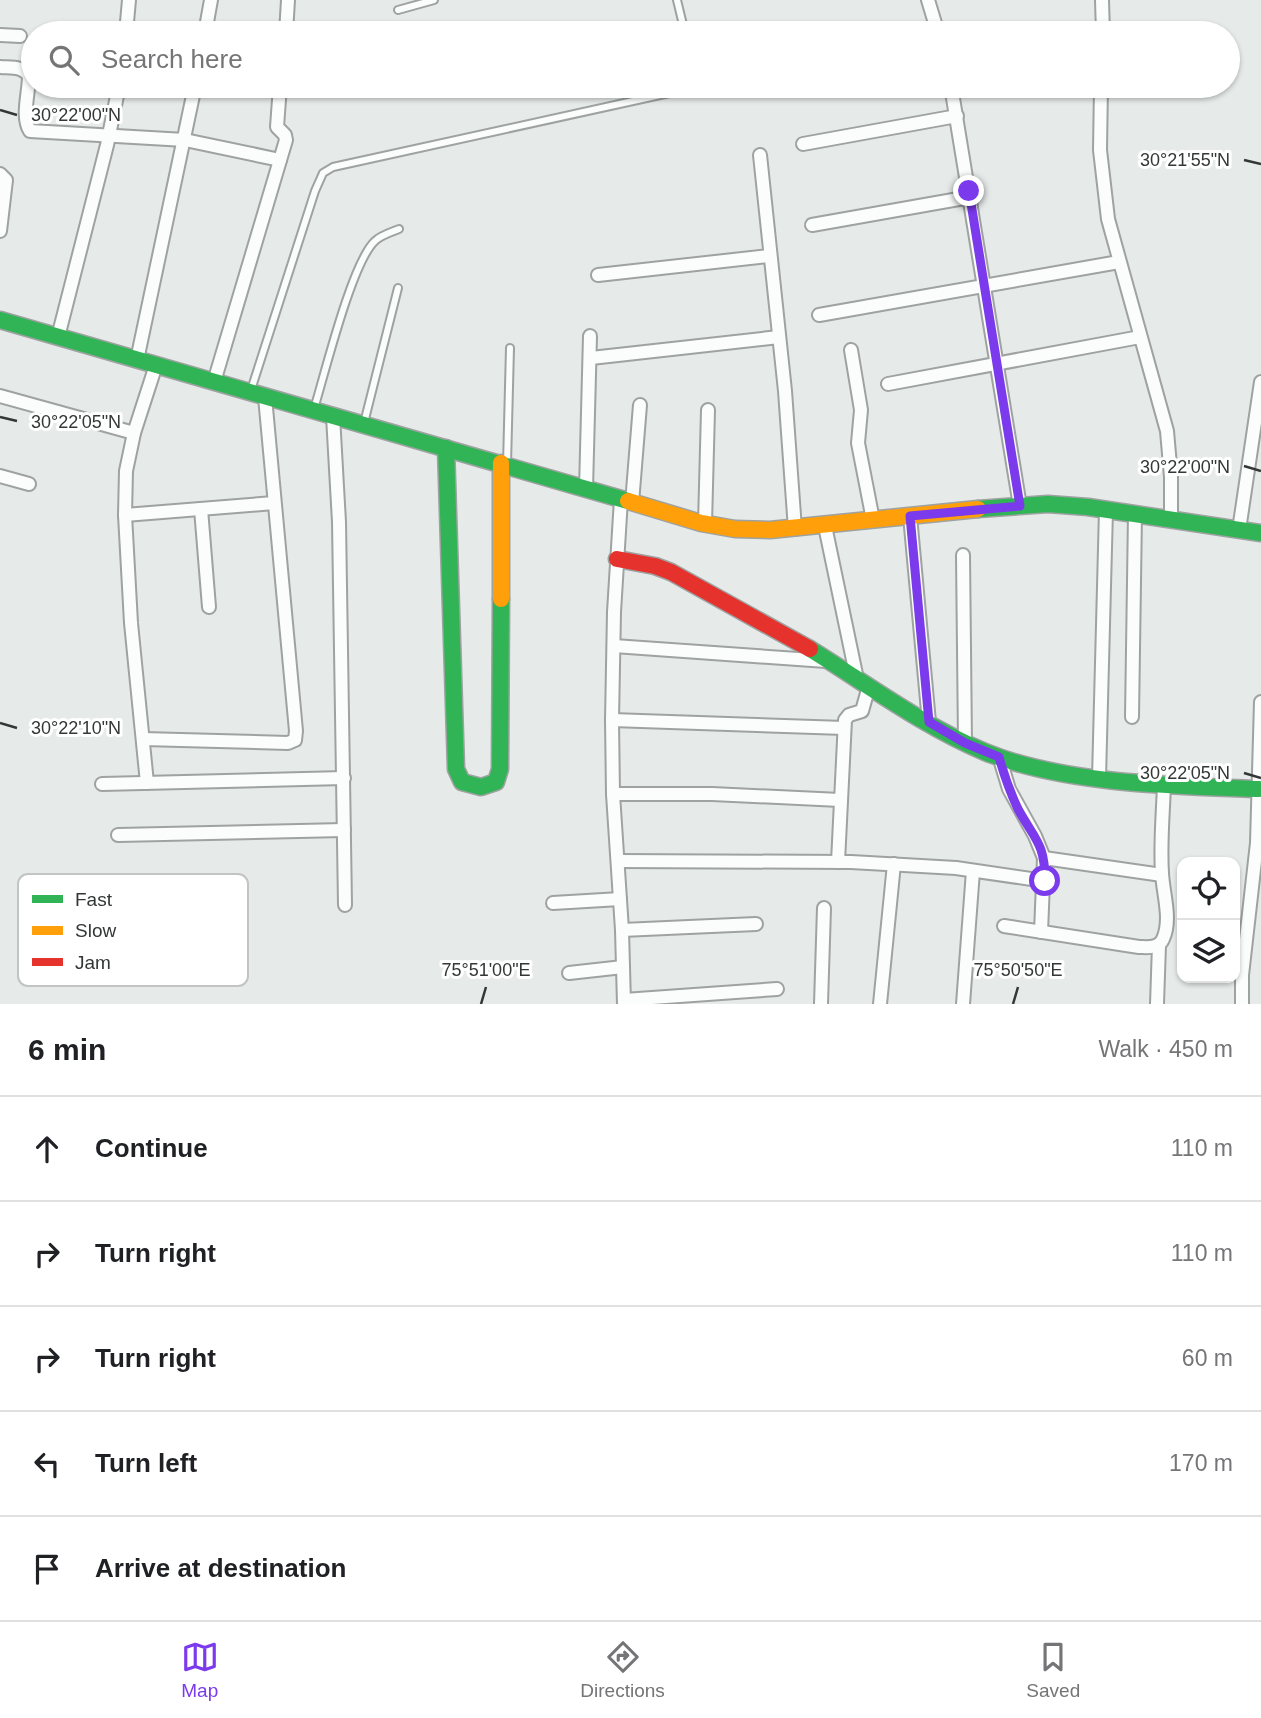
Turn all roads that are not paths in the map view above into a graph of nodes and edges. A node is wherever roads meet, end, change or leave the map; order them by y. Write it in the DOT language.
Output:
graph roads {
  1 [pos="128,0"];
  2 [pos="211,0"];
  3 [pos="288,0"];
  4 [pos="434,0"];
  5 [pos="677,0"];
  6 [pos="928,0"];
  7 [pos="1102,0"];
  8 [pos="398,10"];
  9 [pos="127,21"];
  10 [pos="207,21"];
  11 [pos="287,21"];
  12 [pos="682,21"];
  13 [pos="934,21"];
  14 [pos="1103,21"];
  15 [pos="0,35"];
  16 [pos="20,36"];
  17 [pos="0,67"];
  18 [pos="21,69"];
  19 [pos="27,98"];
  20 [pos="116,98"];
  21 [pos="193,98"];
  22 [pos="278,98"];
  23 [pos="647,98"];
  24 [pos="953,98"];
  25 [pos="1101,98"];
  26 [pos="957,116"];
  27 [pos="109,134"];
  28 [pos="185,140"];
  29 [pos="803,144"];
  30 [pos="760,155"];
  31 [pos="280,160"];
  32 [pos="0,174"];
  33 [pos="970,197"];
  34 [pos="811,225"];
  35 [pos="400,229"];
  36 [pos="0,231"];
  37 [pos="769,256"];
  38 [pos="1119,262"];
  39 [pos="598,275"];
  40 [pos="985,287"];
  41 [pos="398,288"];
  42 [pos="819,315"];
  43 [pos="0,320"];
  44 [pos="590,336"];
  45 [pos="58,337"];
  46 [pos="779,337"];
  47 [pos="1140,337"];
  48 [pos="510,348"];
  49 [pos="851,350"];
  50 [pos="591,358"];
  51 [pos="137,360"];
  52 [pos="156,365"];
  53 [pos="997,365"];
  54 [pos="214,382"];
  55 [pos="1261,382"];
  56 [pos="888,384"];
  57 [pos="258,394"];
  58 [pos="0,396"];
  59 [pos="640,405"];
  60 [pos="708,410"];
  61 [pos="313,411"];
  62 [pos="333,416"];
  63 [pos="364,425"];
  64 [pos="134,433"];
  65 [pos="446,448"];
  66 [pos="504,465"];
  67 [pos="0,476"];
  68 [pos="29,484"];
  69 [pos="586,489"];
  70 [pos="626,501"];
  71 [pos="274,503"];
  72 [pos="1020,506"];
  73 [pos="201,509"];
  74 [pos="1107,510"];
  75 [pos="1135,514"];
  76 [pos="125,515"];
  77 [pos="910,516"];
  78 [pos="873,520"];
  79 [pos="1171,520"];
  80 [pos="705,524"];
  81 [pos="825,526"];
  82 [pos="795,529"];
  83 [pos="1239,530"];
  84 [pos="1261,533"];
  85 [pos="963,555"];
  86 [pos="617,559"];
  87 [pos="209,607"];
  88 [pos="614,646"];
  89 [pos="830,662"];
  90 [pos="863,682"];
  91 [pos="1261,702"];
  92 [pos="1132,717"];
  93 [pos="612,720"];
  94 [pos="929,722"];
  95 [pos="844,728"];
  96 [pos="143,739"];
  97 [pos="965,743"];
  98 [pos="999,757"];
  99 [pos="344,778"];
  100 [pos="1099,778"];
  101 [pos="147,783"];
  102 [pos="102,784"];
  103 [pos="1164,785"];
  104 [pos="1259,789"];
  105 [pos="613,794"];
  106 [pos="840,800"];
  107 [pos="345,830"];
  108 [pos="118,835"];
  109 [pos="1044,858"];
  110 [pos="618,861"];
  111 [pos="838,862"];
  112 [pos="894,864"];
  113 [pos="973,871"];
  114 [pos="1162,875"];
  115 [pos="1045,881"];
  116 [pos="620,899"];
  117 [pos="554,903"];
  118 [pos="345,905"];
  119 [pos="824,908"];
  120 [pos="756,924"];
  121 [pos="1004,926"];
  122 [pos="622,930"];
  123 [pos="1041,932"];
  124 [pos="1158,945"];
  125 [pos="623,967"];
  126 [pos="569,973"];
  127 [pos="777,989"];
  128 [pos="624,1002"];
  129 [pos="821,1004"];
  130 [pos="880,1004"];
  131 [pos="963,1004"];
  132 [pos="1157,1004"];
  133 [pos="1242,1004"];
  1 -- 9 [label="street"];
  2 -- 10 [label="street"];
  3 -- 11 [label="street"];
  4 -- 8 [label="lane"];
  5 -- 12 [label="lane"];
  6 -- 13 [label="street"];
  7 -- 14 [label="street"];
  15 -- 16 [label="street"];
  17 -- 18 [label="street"];
  19 -- 27 [label="street"];
  20 -- 27 [label="street"];
  21 -- 28 [label="street"];
  22 -- 31 [label="street"];
  23 -- 57 [label="lane"];
  24 -- 26 [label="street"];
  25 -- 38 [label="street"];
  26 -- 29 [label="street"];
  26 -- 33 [label="street"];
  27 -- 28 [label="street"];
  27 -- 45 [label="street"];
  28 -- 31 [label="street"];
  28 -- 51 [label="street"];
  30 -- 37 [label="street"];
  31 -- 54 [label="street"];
  32 -- 36 [label="street"];
  33 -- 34 [label="street"];
  33 -- 40 [label="street"];
  35 -- 61 [label="lane"];
  37 -- 39 [label="street"];
  37 -- 46 [label="street"];
  38 -- 40 [label="street"];
  38 -- 47 [label="street"];
  40 -- 42 [label="street"];
  40 -- 53 [label="street"];
  41 -- 63 [label="lane"];
  43 -- 45 [label="street"];
  44 -- 50 [label="street"];
  45 -- 51 [label="street"];
  46 -- 50 [label="street"];
  46 -- 82 [label="street"];
  47 -- 53 [label="street"];
  47 -- 79 [label="street"];
  48 -- 66 [label="lane"];
  49 -- 78 [label="street"];
  50 -- 69 [label="street"];
  51 -- 52 [label="street"];
  52 -- 54 [label="street"];
  52 -- 64 [label="street"];
  53 -- 56 [label="street"];
  53 -- 72 [label="street"];
  54 -- 57 [label="street"];
  55 -- 83 [label="street"];
  57 -- 61 [label="street"];
  57 -- 71 [label="street"];
  58 -- 64 [label="street"];
  59 -- 70 [label="street"];
  60 -- 80 [label="street"];
  61 -- 62 [label="street"];
  62 -- 63 [label="street"];
  62 -- 99 [label="street"];
  63 -- 65 [label="street"];
  64 -- 76 [label="street"];
  65 -- 66 [label="street"];
  65 -- 66 [label="street"];
  66 -- 69 [label="street"];
  67 -- 68 [label="street"];
  69 -- 70 [label="street"];
  70 -- 80 [label="street"];
  70 -- 86 [label="street"];
  71 -- 73 [label="street"];
  71 -- 96 [label="street"];
  72 -- 74 [label="street"];
  72 -- 77 [label="street"];
  73 -- 76 [label="street"];
  73 -- 87 [label="street"];
  74 -- 75 [label="street"];
  74 -- 100 [label="street"];
  75 -- 79 [label="street"];
  75 -- 92 [label="street"];
  76 -- 96 [label="street"];
  77 -- 78 [label="street"];
  77 -- 94 [label="street"];
  78 -- 81 [label="street"];
  79 -- 83 [label="street"];
  80 -- 82 [label="street"];
  81 -- 82 [label="street"];
  81 -- 90 [label="street"];
  83 -- 84 [label="street"];
  85 -- 97 [label="street"];
  86 -- 88 [label="street"];
  86 -- 89 [label="street"];
  88 -- 89 [label="street"];
  88 -- 93 [label="street"];
  89 -- 90 [label="street"];
  90 -- 94 [label="street"];
  90 -- 95 [label="street"];
  91 -- 104 [label="street"];
  93 -- 95 [label="street"];
  93 -- 105 [label="street"];
  94 -- 97 [label="street"];
  95 -- 106 [label="street"];
  96 -- 101 [label="street"];
  97 -- 98 [label="street"];
  98 -- 100 [label="street"];
  98 -- 109 [label="street"];
  99 -- 101 [label="street"];
  99 -- 107 [label="street"];
  100 -- 103 [label="street"];
  101 -- 102 [label="street"];
  103 -- 104 [label="street"];
  103 -- 114 [label="street"];
  104 -- 133 [label="street"];
  105 -- 106 [label="street"];
  105 -- 110 [label="street"];
  106 -- 111 [label="street"];
  107 -- 108 [label="street"];
  107 -- 118 [label="street"];
  109 -- 114 [label="street"];
  109 -- 115 [label="street"];
  110 -- 111 [label="street"];
  110 -- 116 [label="street"];
  111 -- 112 [label="street"];
  112 -- 113 [label="street"];
  112 -- 130 [label="street"];
  113 -- 115 [label="street"];
  113 -- 131 [label="street"];
  114 -- 124 [label="street"];
  115 -- 123 [label="street"];
  116 -- 117 [label="street"];
  116 -- 122 [label="street"];
  119 -- 129 [label="street"];
  120 -- 122 [label="street"];
  121 -- 123 [label="street"];
  122 -- 125 [label="street"];
  123 -- 124 [label="street"];
  124 -- 132 [label="street"];
  125 -- 126 [label="street"];
  125 -- 128 [label="street"];
  127 -- 128 [label="street"];
}
